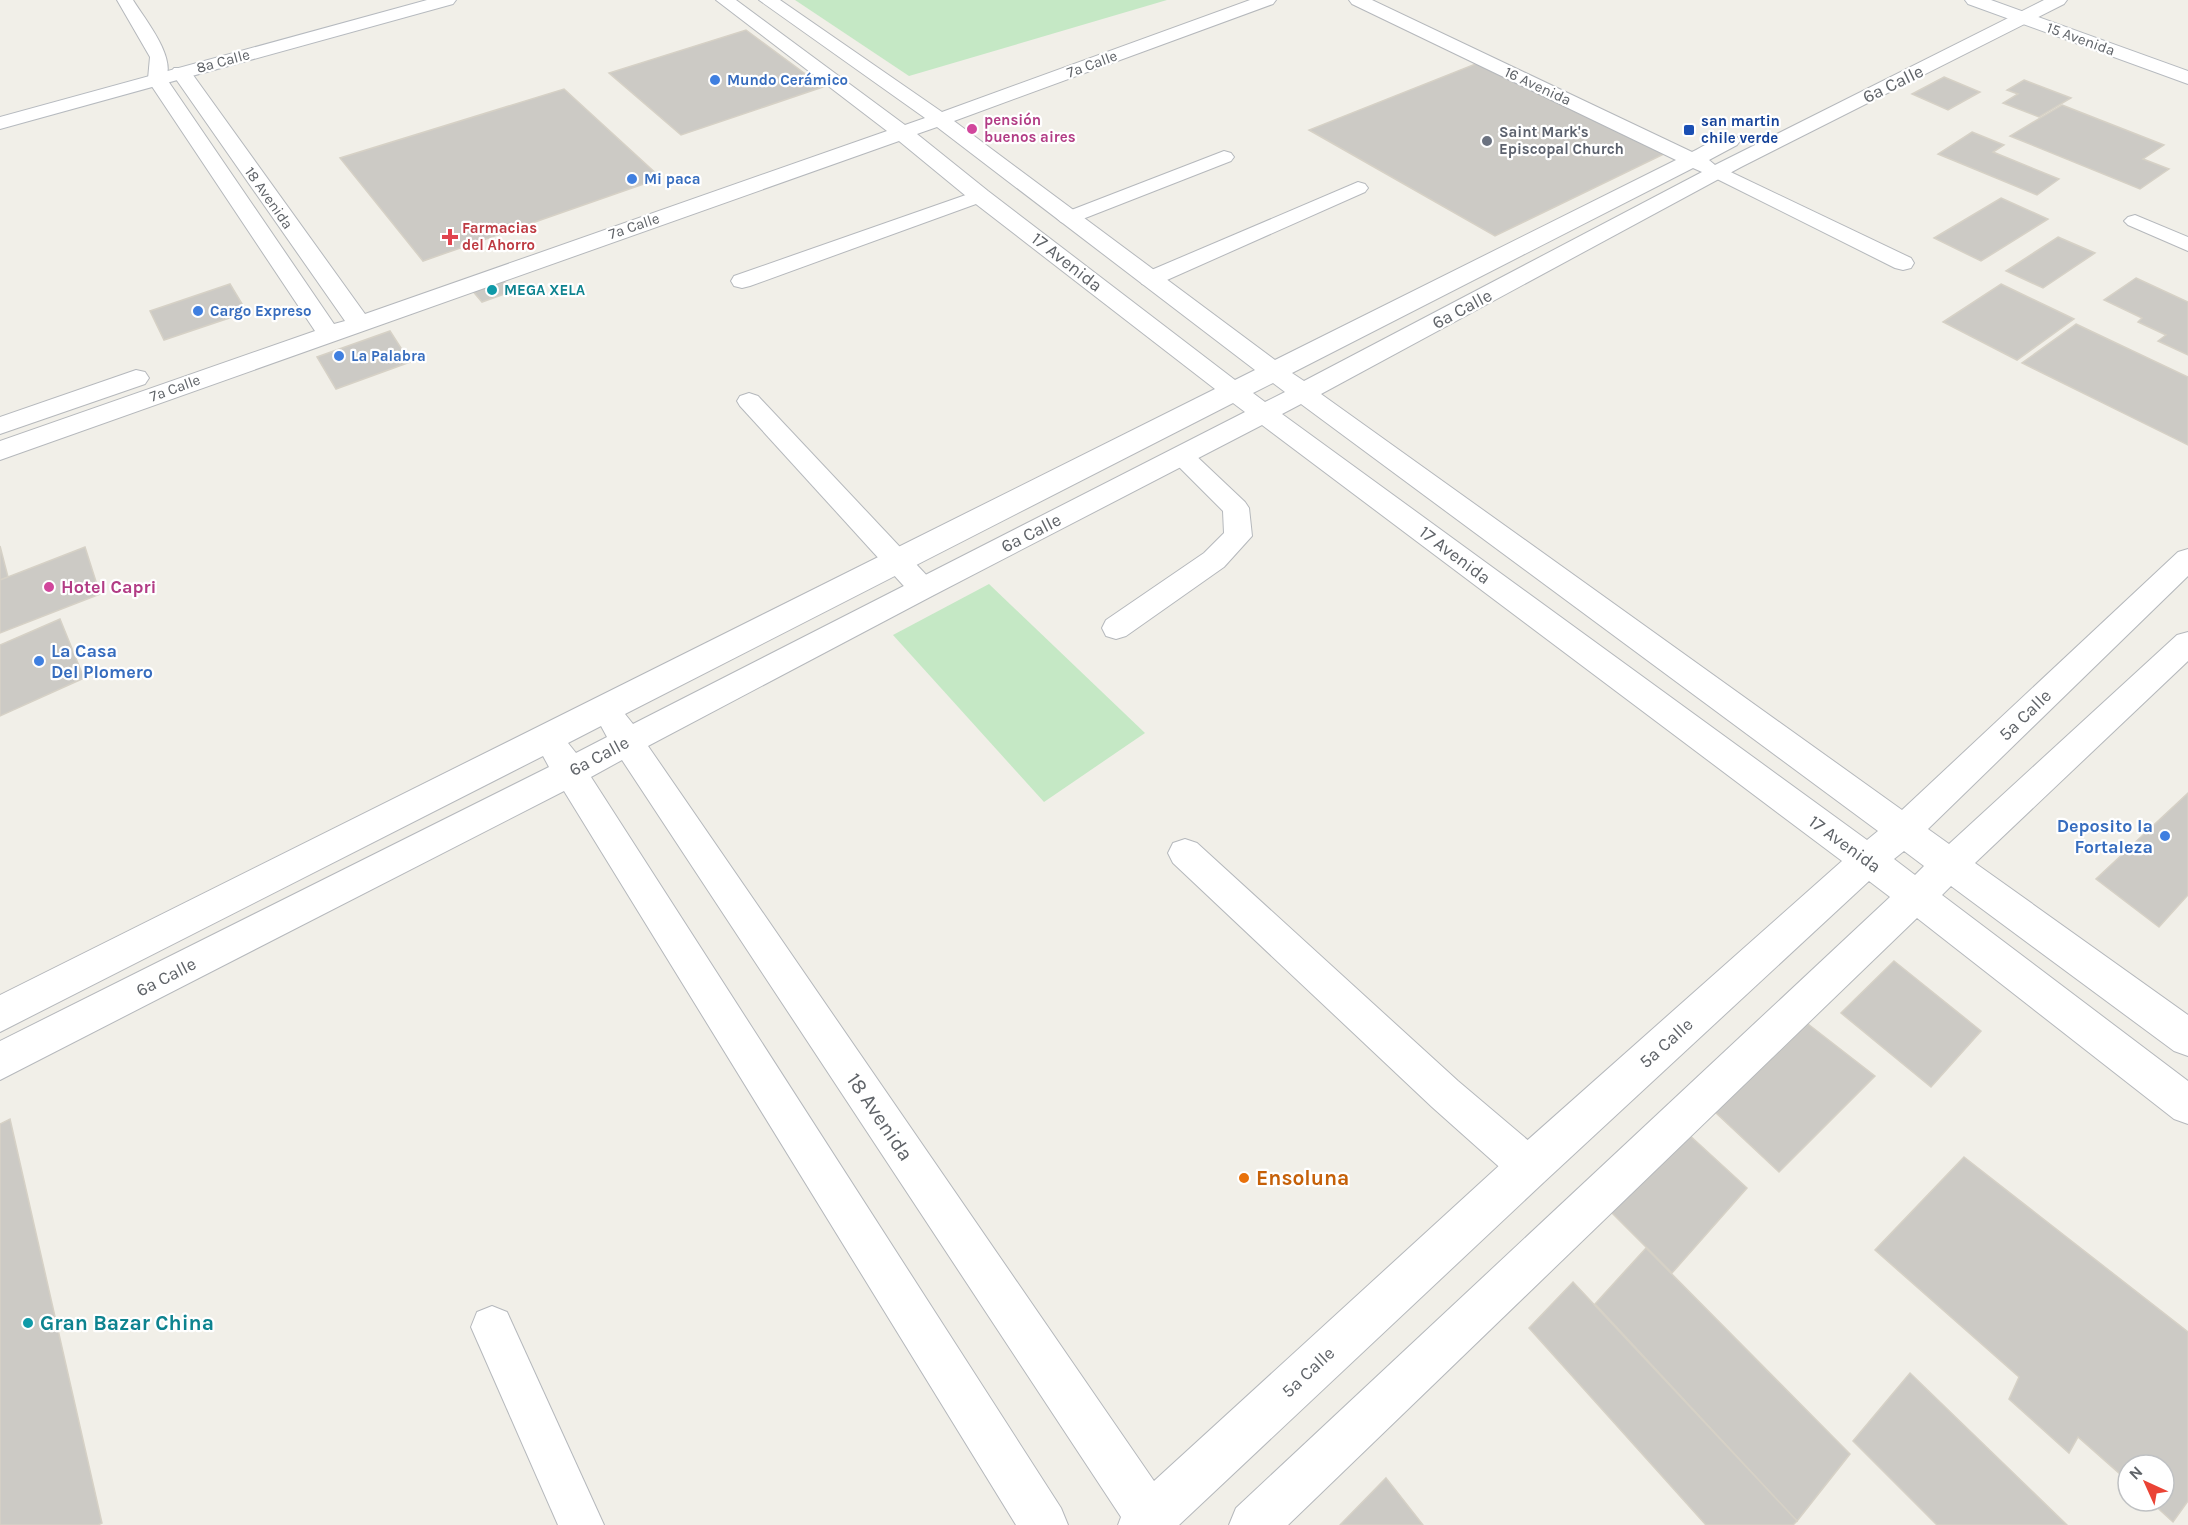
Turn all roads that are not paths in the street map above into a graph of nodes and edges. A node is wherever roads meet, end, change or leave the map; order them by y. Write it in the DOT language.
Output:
graph roads {
  1 [pos="125,0"];
  2 [pos="447,0"];
  3 [pos="724,0"];
  4 [pos="768,0"];
  5 [pos="1223,0"];
  6 [pos="1267,0"];
  7 [pos="1358,0"];
  8 [pos="1394,0"];
  9 [pos="2028,6"];
  10 [pos="181,72"];
  11 [pos="2188,78"];
  12 [pos="157,80"];
  13 [pos="964,88"];
  14 [pos="933,106"];
  15 [pos="0,123"];
  16 [pos="881,125"];
  17 [pos="1224,157"];
  18 [pos="1713,161"];
  19 [pos="1358,188"];
  20 [pos="980,196"];
  21 [pos="1068,219"];
  22 [pos="2135,222"];
  23 [pos="2188,246"];
  24 [pos="1903,263"];
  25 [pos="1150,279"];
  26 [pos="742,281"];
  27 [pos="355,300"];
  28 [pos="312,323"];
  29 [pos="358,323"];
  30 [pos="158,370"];
  31 [pos="1276,372"];
  32 [pos="1235,392"];
  33 [pos="1303,393"];
  34 [pos="749,401"];
  35 [pos="1264,413"];
  36 [pos="0,426"];
  37 [pos="0,451"];
  38 [pos="1182,457"];
  39 [pos="2188,559"];
  40 [pos="896,560"];
  41 [pos="922,588"];
  42 [pos="1116,628"];
  43 [pos="2188,643"];
  44 [pos="616,725"];
  45 [pos="549,738"];
  46 [pos="570,772"];
  47 [pos="1903,831"];
  48 [pos="1185,854"];
  49 [pos="1867,861"];
  50 [pos="1952,865"];
  51 [pos="1916,896"];
  52 [pos="0,1014"];
  53 [pos="2188,1038"];
  54 [pos="0,1061"];
  55 [pos="2188,1106"];
  56 [pos="1529,1167"];
  57 [pos="492,1327"];
  58 [pos="1149,1523"];
  59 [pos="581,1525"];
  60 [pos="1044,1525"];
  61 [pos="1253,1525"];
  1 -- 12 [label="lane"];
  2 -- 10 [label="street, 8a Calle"];
  3 -- 16 [label="street, 17 Avenida"];
  4 -- 14 [label="street, 17 Avenida"];
  5 -- 13 [label="street, 7a Calle"];
  6 -- 14 [label="street, 7a Calle"];
  7 -- 18 [label="street, 16 Avenida"];
  8 -- 18 [label="street, 16 Avenida"];
  9 -- 11 [label="street, 15 Avenida"];
  9 -- 18 [label="street, 6a Calle"];
  10 -- 12 [label="street, 8a Calle"];
  10 -- 27 [label="street, 18 Avenida"];
  12 -- 15 [label="street, 8a Calle"];
  12 -- 28 [label="street, 18 Avenida"];
  14 -- 16 [label="street, 7a Calle"];
  14 -- 21 [label="street, 17 Avenida"];
  16 -- 20 [label="street, 17 Avenida"];
  16 -- 29 [label="street, 7a Calle"];
  17 -- 21 [label="lane"];
  18 -- 24 [label="lane"];
  18 -- 31 [label="street, 6a Calle"];
  18 -- 33 [label="street, 6a Calle"];
  19 -- 25 [label="lane"];
  20 -- 26 [label="lane"];
  20 -- 32 [label="street, 17 Avenida"];
  21 -- 25 [label="street, 17 Avenida"];
  22 -- 23 [label="lane"];
  25 -- 31 [label="street, 17 Avenida"];
  27 -- 28 [label="street, 7a Calle"];
  27 -- 29 [label="street, 18 Avenida"];
  28 -- 29 [label="street, 7a Calle"];
  28 -- 37 [label="street, 7a Calle"];
  30 -- 36 [label="street, 7a Calle"];
  31 -- 32 [label="street, 6a Calle"];
  31 -- 33 [label="street, 17 Avenida"];
  32 -- 35 [label="street, 17 Avenida"];
  32 -- 40 [label="street, 6a Calle"];
  33 -- 35 [label="street, 6a Calle"];
  33 -- 47 [label="street, 17 Avenida"];
  34 -- 40 [label="lane"];
  35 -- 38 [label="street, 6a Calle"];
  35 -- 49 [label="street, 17 Avenida"];
  38 -- 41 [label="street, 6a Calle"];
  38 -- 42 [label="lane"];
  39 -- 47 [label="street, 5a Calle"];
  40 -- 41 [label="lane"];
  40 -- 44 [label="street, 6a Calle"];
  41 -- 44 [label="street, 6a Calle"];
  43 -- 50 [label="street"];
  44 -- 45 [label="street, 6a Calle"];
  44 -- 46 [label="street, 6a Calle"];
  44 -- 58 [label="street, 18 Avenida"];
  45 -- 46 [label="street"];
  45 -- 52 [label="street, 6a Calle"];
  46 -- 54 [label="street, 6a Calle"];
  46 -- 60 [label="street"];
  47 -- 49 [label="street, 5a Calle"];
  47 -- 50 [label="street, 17 Avenida"];
  48 -- 56 [label="lane"];
  49 -- 51 [label="street, 17 Avenida"];
  49 -- 56 [label="street, 5a Calle"];
  50 -- 51 [label="street"];
  50 -- 53 [label="street, 17 Avenida"];
  51 -- 55 [label="street, 17 Avenida"];
  51 -- 61 [label="street"];
  56 -- 58 [label="street, 5a Calle"];
  57 -- 59 [label="lane"];
}
